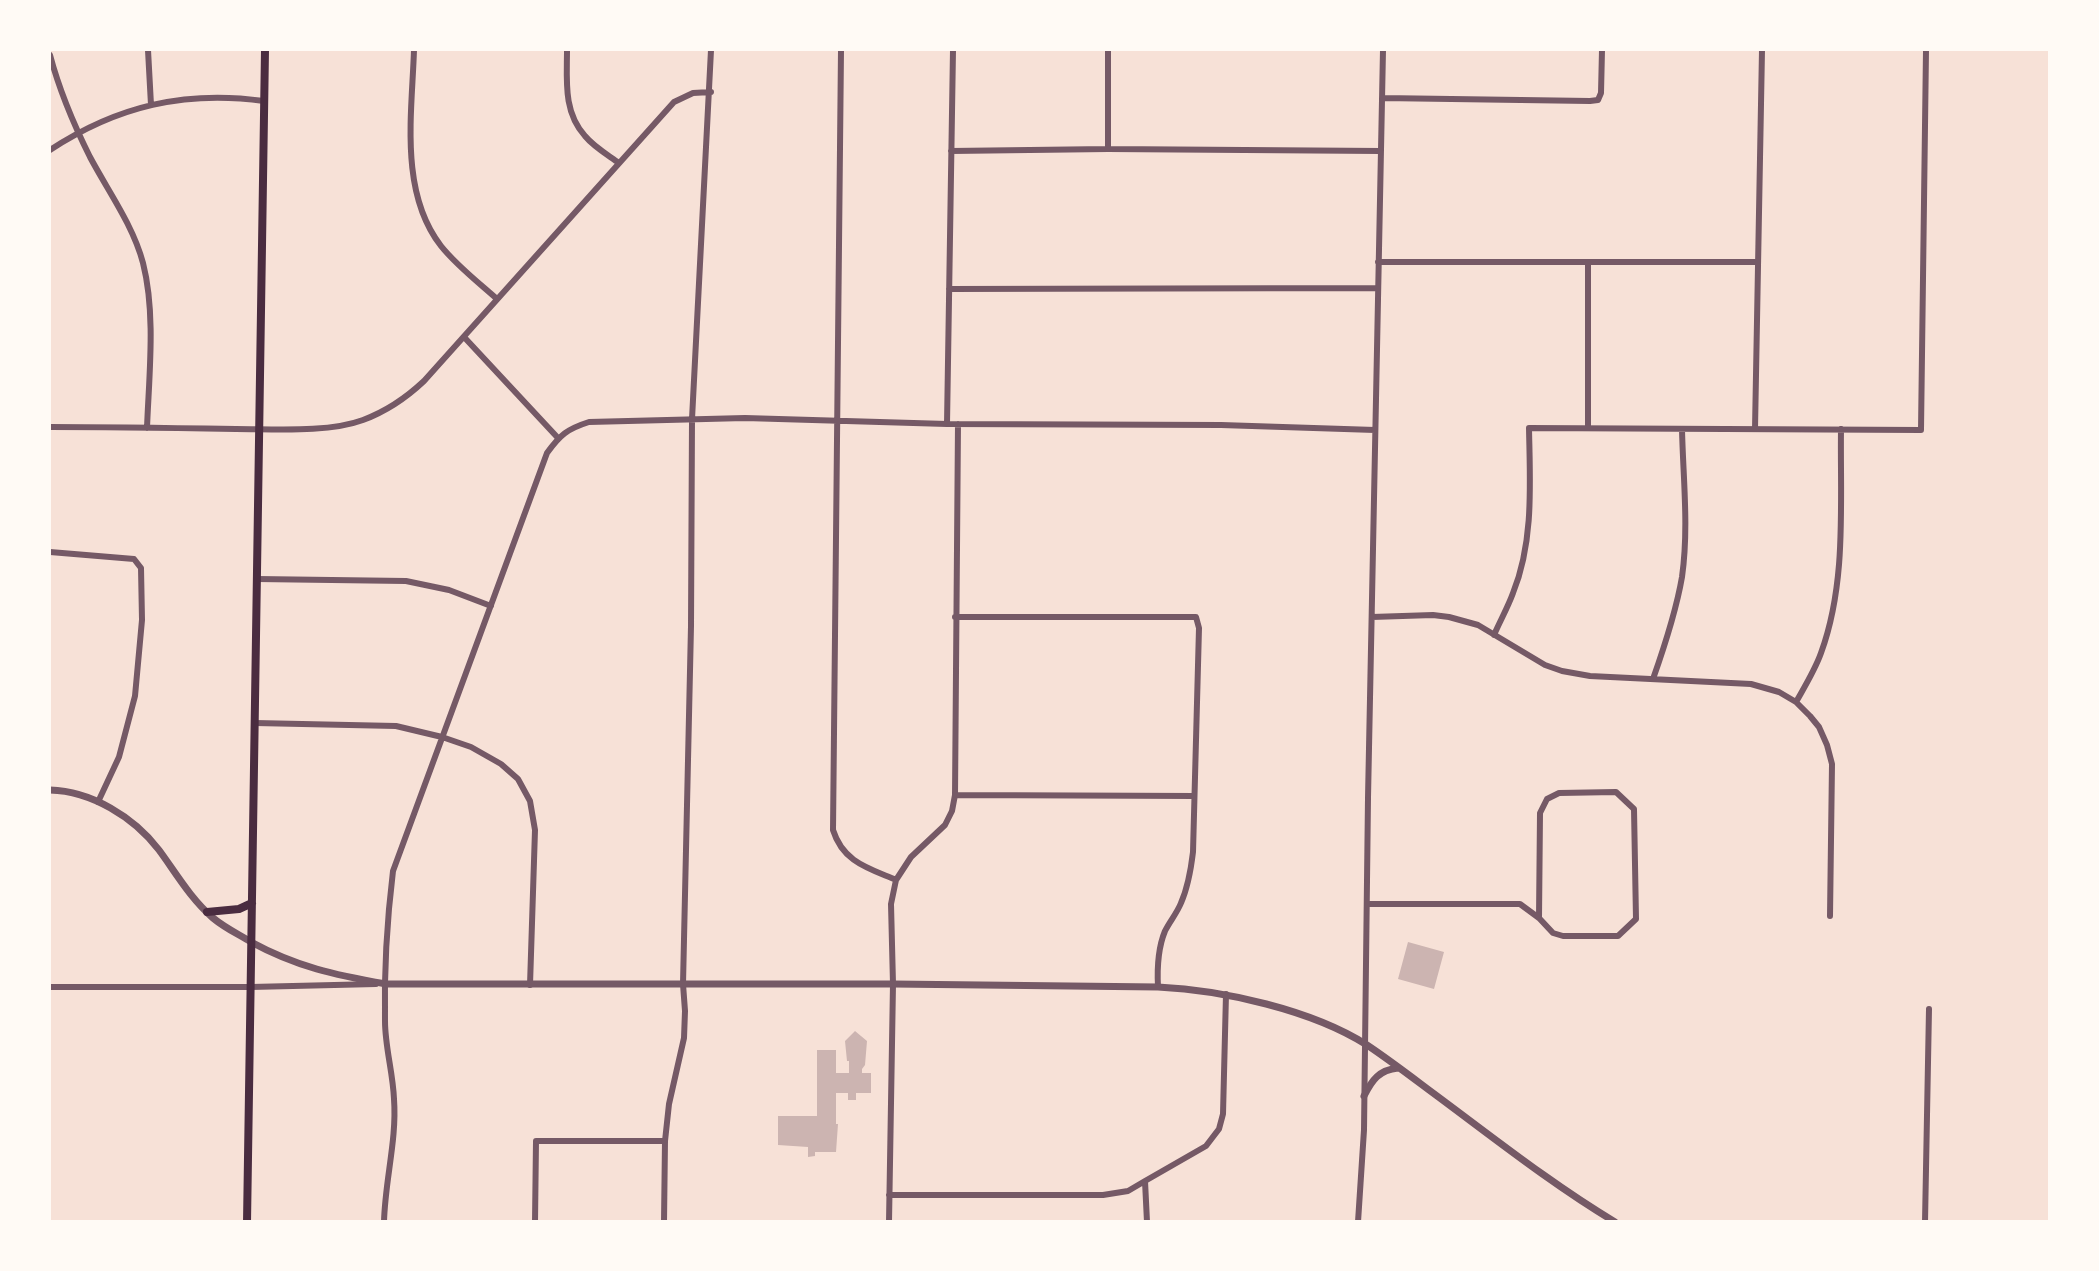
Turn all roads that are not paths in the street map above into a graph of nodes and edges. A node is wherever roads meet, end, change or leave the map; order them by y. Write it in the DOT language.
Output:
graph roads {
  1 [pos="148,50"];
  2 [pos="265,50"];
  3 [pos="414,50"];
  4 [pos="567,50"];
  5 [pos="711,50"];
  6 [pos="841,50"];
  7 [pos="953,50"];
  8 [pos="1108,50"];
  9 [pos="1383,50"];
  10 [pos="1602,50"];
  11 [pos="1761,50"];
  12 [pos="1926,50"];
  13 [pos="50,55"];
  14 [pos="711,92"];
  15 [pos="1382,98"];
  16 [pos="264,101"];
  17 [pos="151,105"];
  18 [pos="79,131"];
  19 [pos="1108,149"];
  20 [pos="50,150"];
  21 [pos="951,151"];
  22 [pos="1381,151"];
  23 [pos="619,163"];
  24 [pos="1378,262"];
  25 [pos="1588,262"];
  26 [pos="1758,262"];
  27 [pos="1378,288"];
  28 [pos="949,289"];
  29 [pos="497,299"];
  30 [pos="464,336"];
  31 [pos="692,419"];
  32 [pos="837,421"];
  33 [pos="947,424"];
  34 [pos="958,424"];
  35 [pos="50,427"];
  36 [pos="147,428"];
  37 [pos="1588,428"];
  38 [pos="260,429"];
  39 [pos="1682,429"];
  40 [pos="1755,429"];
  41 [pos="1841,429"];
  42 [pos="1375,430"];
  43 [pos="558,438"];
  44 [pos="50,552"];
  45 [pos="257,579"];
  46 [pos="491,606"];
  47 [pos="955,617"];
  48 [pos="1372,617"];
  49 [pos="1494,635"];
  50 [pos="1653,679"];
  51 [pos="1797,702"];
  52 [pos="255,723"];
  53 [pos="442,737"];
  54 [pos="50,790"];
  55 [pos="955,795"];
  56 [pos="1194,796"];
  57 [pos="98,802"];
  58 [pos="896,880"];
  59 [pos="252,903"];
  60 [pos="1367,904"];
  61 [pos="207,912"];
  62 [pos="1830,916"];
  63 [pos="1539,918"];
  64 [pos="252,942"];
  65 [pos="386,984"];
  66 [pos="683,984"];
  67 [pos="893,984"];
  68 [pos="530,985"];
  69 [pos="50,987"];
  70 [pos="251,987"];
  71 [pos="1158,987"];
  72 [pos="1226,994"];
  73 [pos="1929,1009"];
  74 [pos="1365,1044"];
  75 [pos="1398,1068"];
  76 [pos="1364,1096"];
  77 [pos="665,1141"];
  78 [pos="1145,1181"];
  79 [pos="889,1196"];
  80 [pos="248,1221"];
  81 [pos="384,1221"];
  82 [pos="535,1221"];
  83 [pos="664,1221"];
  84 [pos="889,1221"];
  85 [pos="1147,1221"];
  86 [pos="1358,1221"];
  87 [pos="1615,1221"];
  88 [pos="1925,1221"];
  1 -- 17 [label="street"];
  2 -- 16 [label="main road"];
  3 -- 29 [label="street"];
  4 -- 23 [label="street"];
  5 -- 14 [label="street"];
  6 -- 32 [label="street"];
  7 -- 21 [label="street"];
  8 -- 19 [label="street"];
  9 -- 15 [label="street"];
  10 -- 15 [label="street"];
  11 -- 26 [label="street"];
  12 -- 41 [label="street"];
  13 -- 18 [label="street"];
  14 -- 23 [label="street"];
  14 -- 31 [label="street"];
  15 -- 22 [label="street"];
  16 -- 17 [label="street"];
  16 -- 38 [label="main road"];
  17 -- 18 [label="street"];
  18 -- 20 [label="street"];
  18 -- 36 [label="street"];
  19 -- 21 [label="street"];
  19 -- 22 [label="street"];
  21 -- 28 [label="street"];
  22 -- 24 [label="street"];
  23 -- 29 [label="street"];
  24 -- 25 [label="street"];
  24 -- 27 [label="street"];
  25 -- 26 [label="street"];
  25 -- 37 [label="street"];
  26 -- 40 [label="street"];
  27 -- 28 [label="street"];
  27 -- 42 [label="street"];
  28 -- 33 [label="street"];
  29 -- 30 [label="street"];
  30 -- 38 [label="street"];
  30 -- 43 [label="street"];
  31 -- 32 [label="street"];
  31 -- 43 [label="street"];
  31 -- 66 [label="street"];
  32 -- 33 [label="street"];
  32 -- 58 [label="street"];
  33 -- 34 [label="street"];
  34 -- 42 [label="street"];
  34 -- 47 [label="street"];
  35 -- 36 [label="street"];
  36 -- 38 [label="street"];
  37 -- 39 [label="street"];
  37 -- 49 [label="street"];
  38 -- 45 [label="main road"];
  39 -- 40 [label="street"];
  39 -- 50 [label="street"];
  40 -- 41 [label="street"];
  41 -- 51 [label="street"];
  42 -- 48 [label="street"];
  43 -- 46 [label="street"];
  44 -- 57 [label="street"];
  45 -- 46 [label="street"];
  45 -- 52 [label="main road"];
  46 -- 53 [label="street"];
  47 -- 55 [label="street"];
  47 -- 56 [label="street"];
  48 -- 49 [label="street"];
  48 -- 60 [label="street"];
  49 -- 50 [label="street"];
  50 -- 51 [label="street"];
  51 -- 62 [label="street"];
  52 -- 53 [label="street"];
  52 -- 59 [label="main road"];
  53 -- 65 [label="street"];
  53 -- 68 [label="street"];
  54 -- 57 [label="street"];
  55 -- 56 [label="street"];
  55 -- 58 [label="street"];
  56 -- 71 [label="street"];
  57 -- 61 [label="street"];
  58 -- 67 [label="street"];
  59 -- 61 [label="main road"];
  59 -- 64 [label="main road"];
  60 -- 63 [label="street"];
  60 -- 74 [label="street"];
  61 -- 64 [label="street"];
  63 -- 63 [label="street"];
  64 -- 65 [label="street"];
  64 -- 70 [label="main road"];
  65 -- 68 [label="street"];
  65 -- 70 [label="street"];
  65 -- 81 [label="street"];
  66 -- 67 [label="street"];
  66 -- 68 [label="street"];
  66 -- 77 [label="street"];
  67 -- 71 [label="street"];
  67 -- 79 [label="street"];
  69 -- 70 [label="street"];
  70 -- 80 [label="main road"];
  71 -- 72 [label="street"];
  72 -- 74 [label="street"];
  72 -- 78 [label="street"];
  73 -- 88 [label="street"];
  74 -- 75 [label="street"];
  74 -- 76 [label="street"];
  75 -- 76 [label="street"];
  75 -- 87 [label="street"];
  76 -- 86 [label="street"];
  77 -- 82 [label="street"];
  77 -- 83 [label="street"];
  78 -- 79 [label="street"];
  78 -- 85 [label="street"];
  79 -- 84 [label="street"];
}
